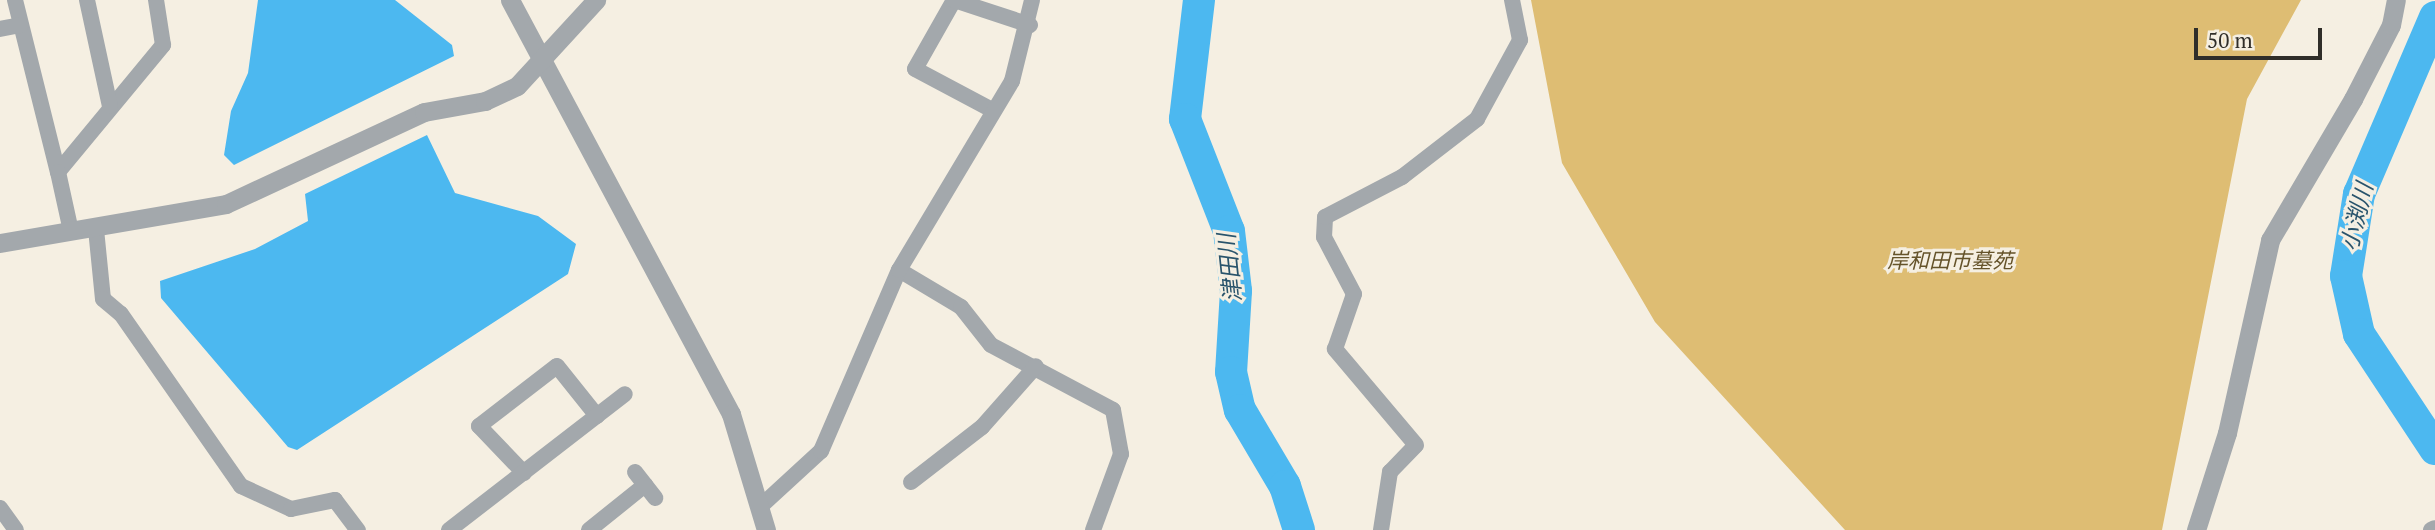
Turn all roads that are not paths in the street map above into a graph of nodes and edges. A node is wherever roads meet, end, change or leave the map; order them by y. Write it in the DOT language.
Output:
graph roads {
  1 [pos="15,0"];
  2 [pos="87,0"];
  3 [pos="156,0"];
  4 [pos="510,0"];
  5 [pos="596,0"];
  6 [pos="954,0"];
  7 [pos="1032,0"];
  8 [pos="1513,0"];
  9 [pos="2396,0"];
  10 [pos="21,25"];
  11 [pos="1030,25"];
  12 [pos="0,29"];
  13 [pos="539,62"];
  14 [pos="110,106"];
  15 [pos="994,111"];
  16 [pos="58,172"];
  17 [pos="96,229"];
  18 [pos="71,231"];
  19 [pos="0,243"];
  20 [pos="899,270"];
  21 [pos="1036,366"];
  22 [pos="625,394"];
  23 [pos="597,416"];
  24 [pos="524,473"];
  25 [pos="911,482"];
  26 [pos="645,485"];
  27 [pos="762,505"];
  28 [pos="0,508"];
  29 [pos="16,530"];
  30 [pos="358,530"];
  31 [pos="449,530"];
  32 [pos="589,530"];
  33 [pos="766,530"];
  34 [pos="1093,530"];
  35 [pos="1381,530"];
  36 [pos="2196,530"];
  1 -- 10 [label="street"];
  2 -- 14 [label="street"];
  3 -- 14 [label="street"];
  4 -- 13 [label="street"];
  5 -- 13 [label="street"];
  6 -- 11 [label="street"];
  6 -- 15 [label="street"];
  7 -- 11 [label="street"];
  8 -- 35 [label="street"];
  9 -- 36 [label="street"];
  10 -- 12 [label="street"];
  10 -- 16 [label="street"];
  11 -- 15 [label="street"];
  13 -- 17 [label="street"];
  13 -- 27 [label="street"];
  14 -- 16 [label="street"];
  15 -- 20 [label="street"];
  16 -- 18 [label="street"];
  17 -- 18 [label="street"];
  17 -- 30 [label="street"];
  18 -- 19 [label="street"];
  20 -- 21 [label="street"];
  20 -- 27 [label="street"];
  21 -- 25 [label="street"];
  21 -- 34 [label="street"];
  22 -- 23 [label="street"];
  23 -- 24 [label="street"];
  23 -- 24 [label="street"];
  24 -- 31 [label="street"];
  26 -- 32 [label="street"];
  27 -- 33 [label="street"];
  28 -- 29 [label="street"];
}
